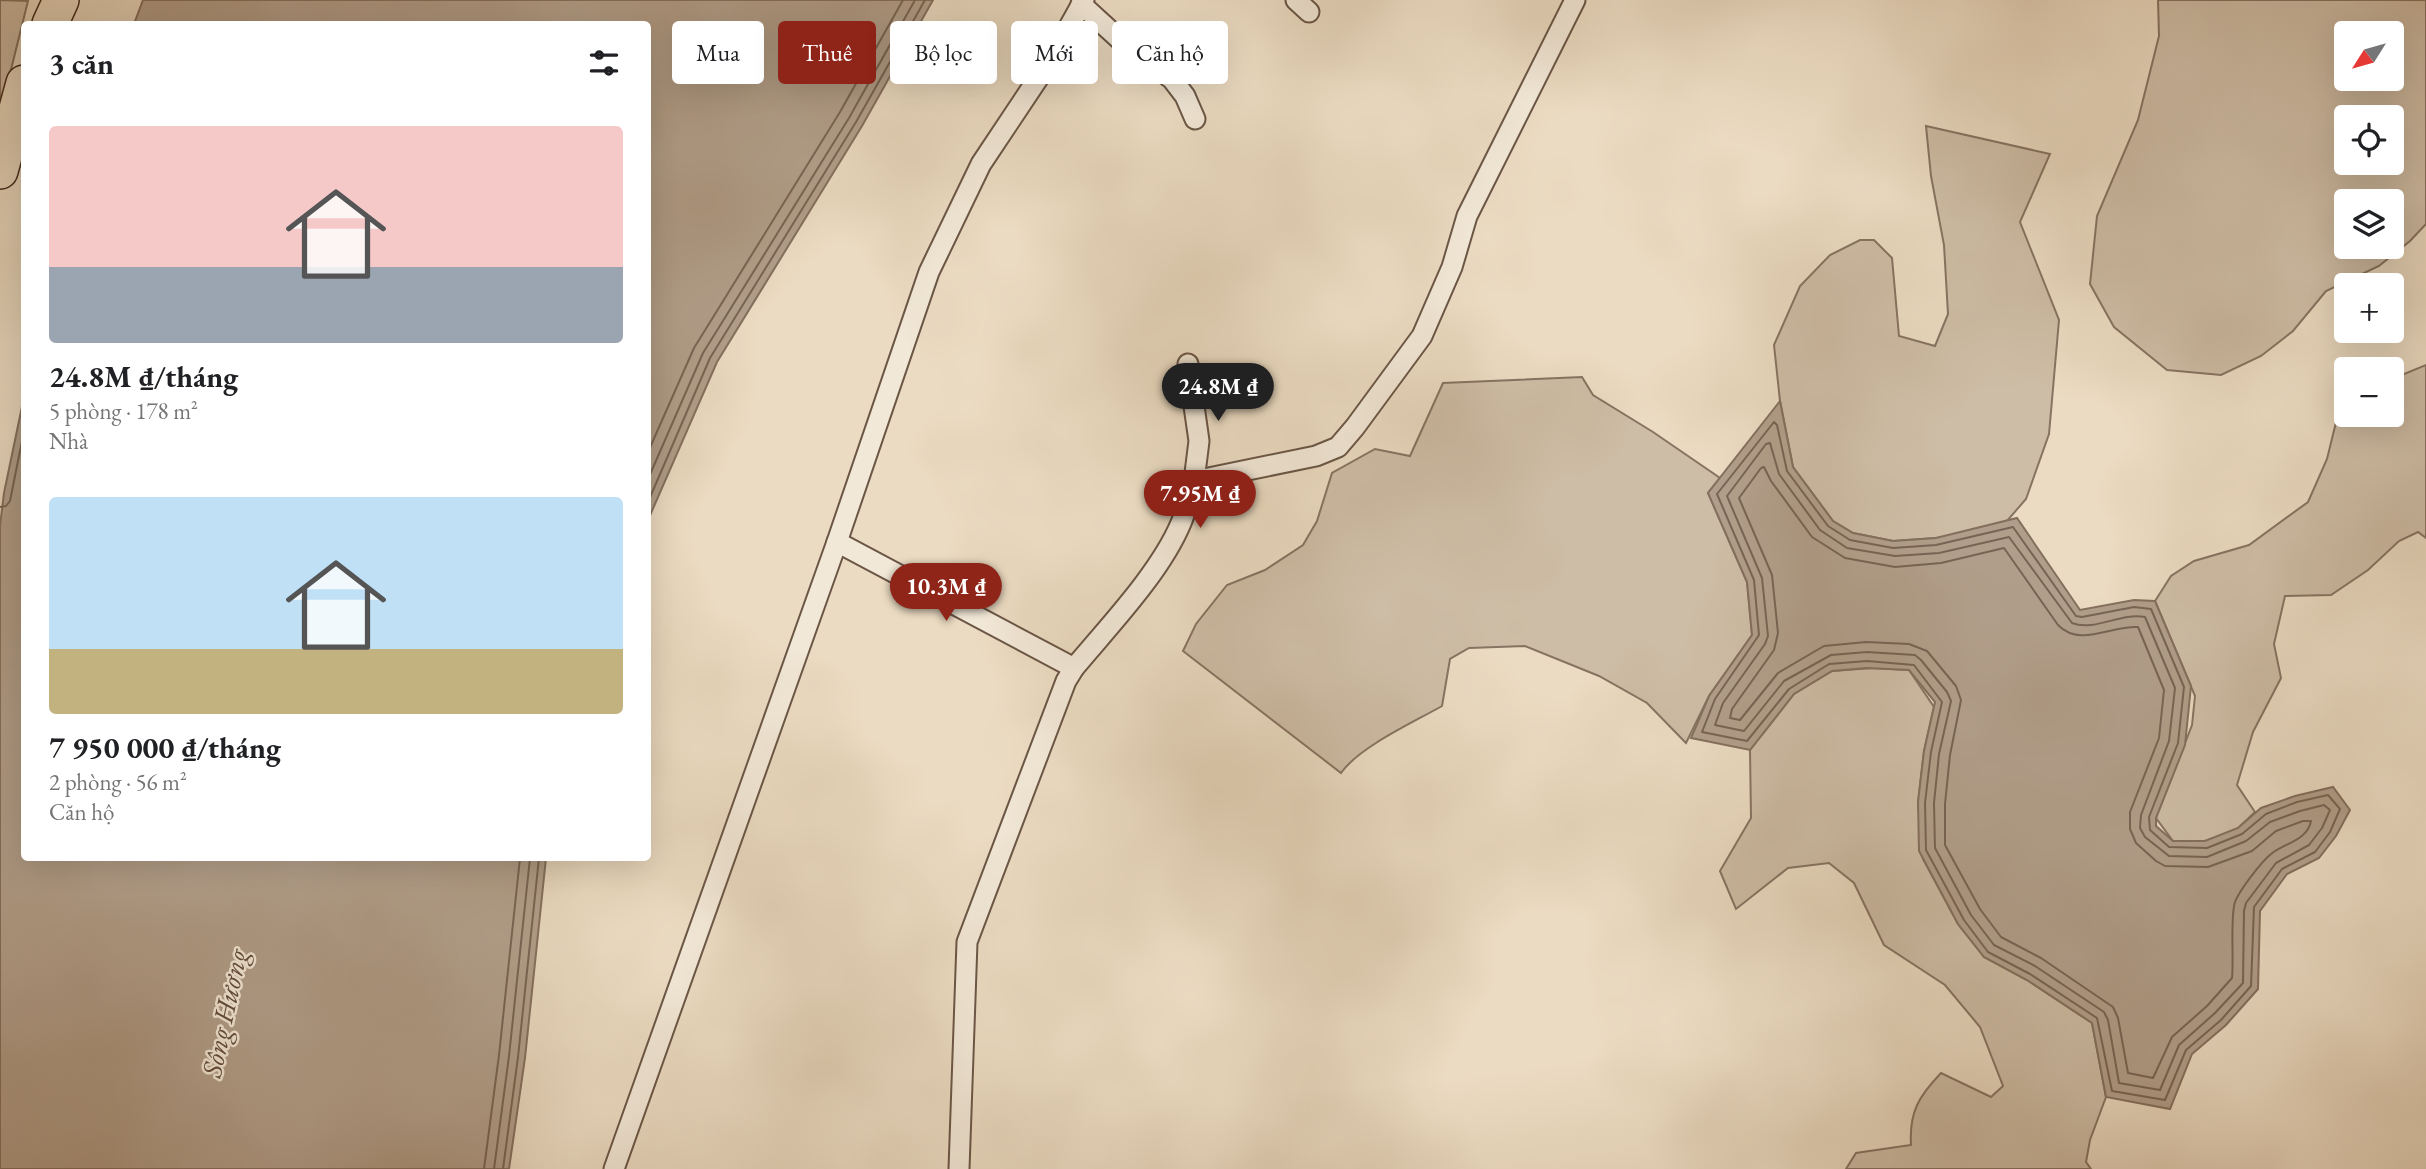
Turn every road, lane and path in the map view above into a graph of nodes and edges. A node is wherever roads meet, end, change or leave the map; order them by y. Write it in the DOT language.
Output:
graph roads {
  1 [pos="61,0"];
  2 [pos="1575,0"];
  3 [pos="1082,2"];
  4 [pos="51,21"];
  5 [pos="21,94"];
  6 [pos="1195,119"];
  7 [pos="0,171"];
  8 [pos="1188,364"];
  9 [pos="1194,481"];
  10 [pos="837,542"];
  11 [pos="1074,668"];
  12 [pos="614,1169"];
  13 [pos="959,1169"];
  1 -- 4 [label="highway"];
  2 -- 9 [label="street"];
  3 -- 6 [label="street"];
  3 -- 10 [label="street"];
  5 -- 7 [label="highway"];
  8 -- 9 [label="street"];
  9 -- 11 [label="street"];
  10 -- 11 [label="street"];
  10 -- 12 [label="street"];
  11 -- 13 [label="street"];
}
